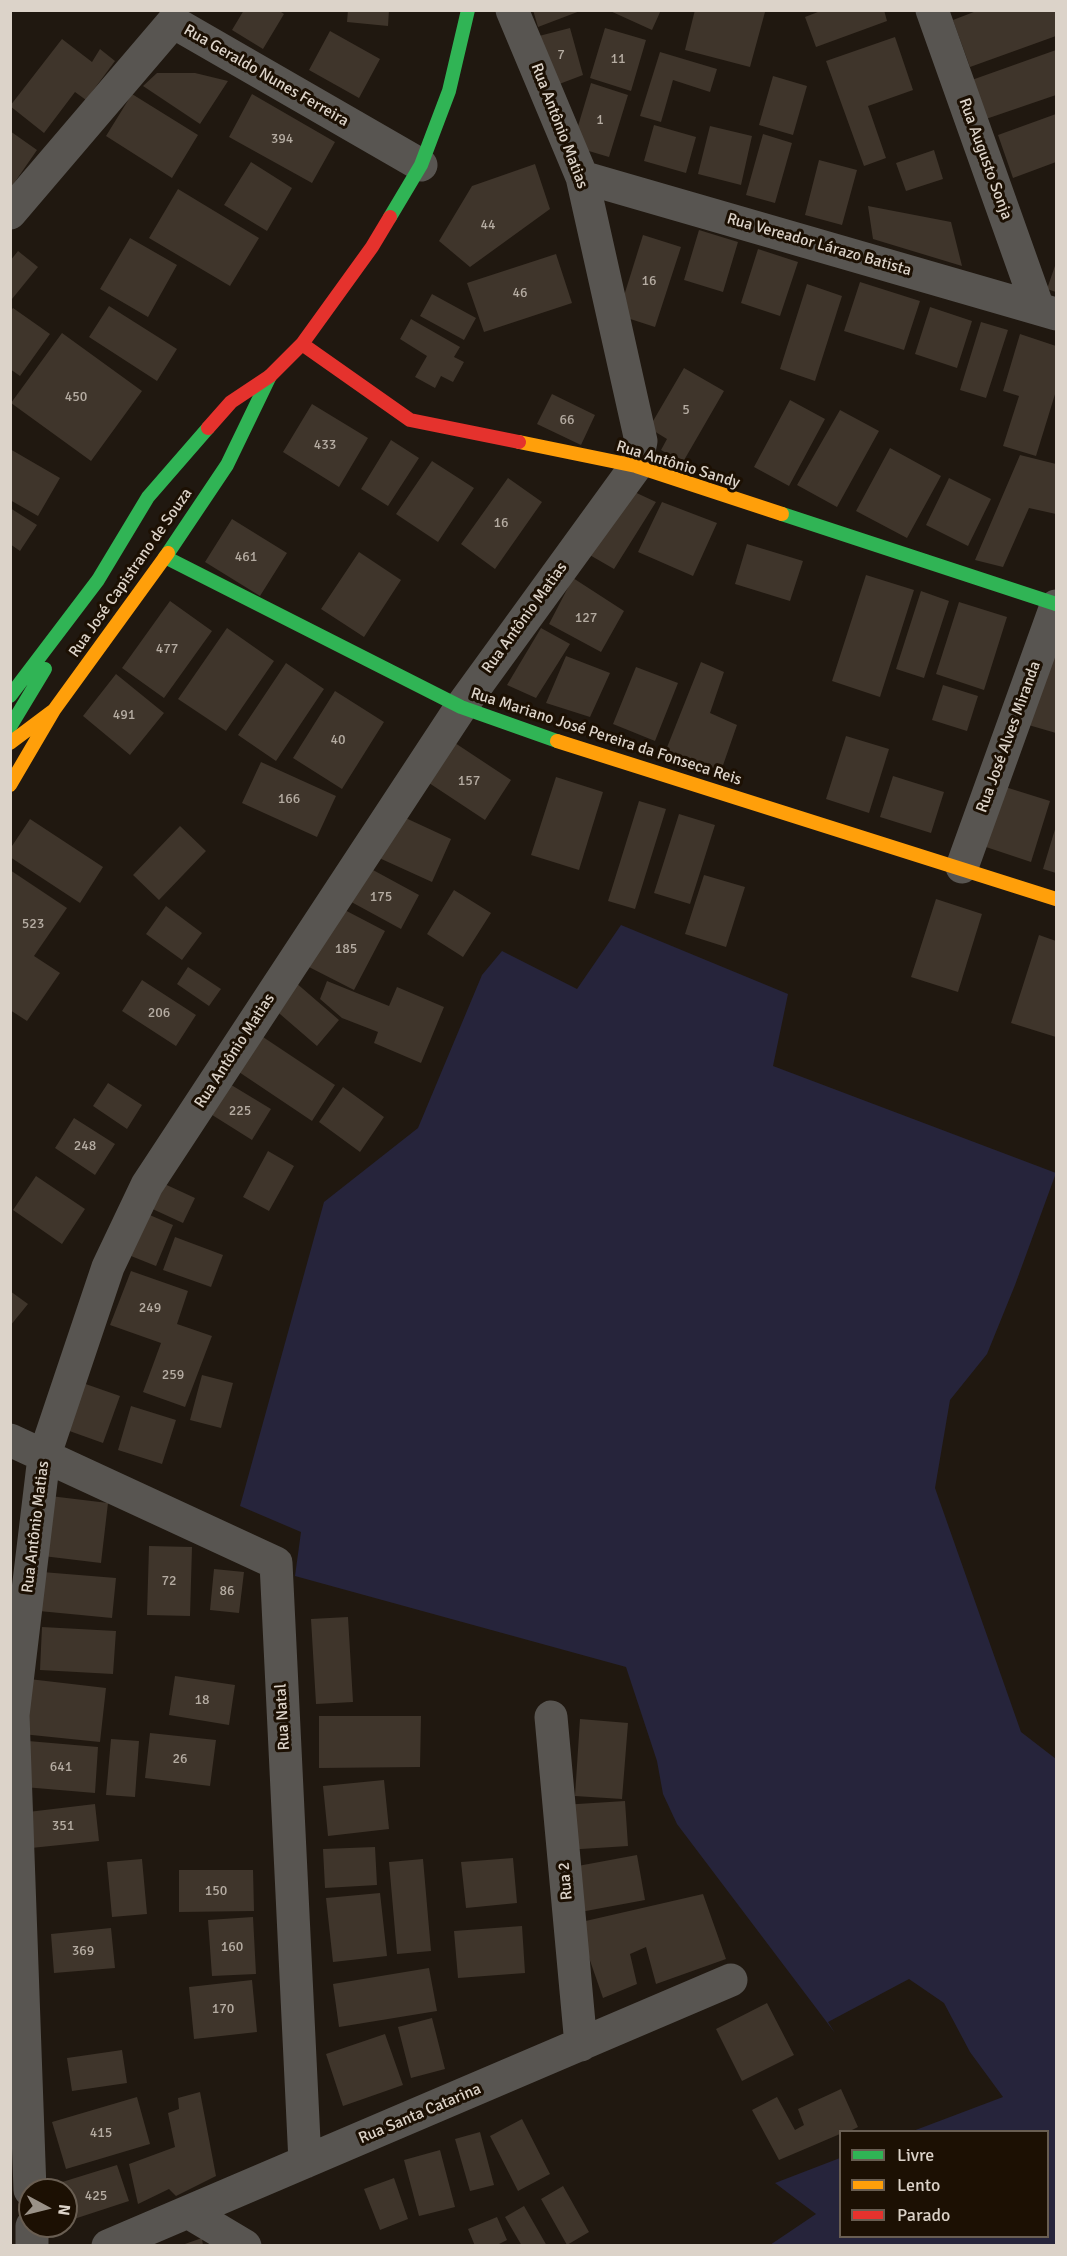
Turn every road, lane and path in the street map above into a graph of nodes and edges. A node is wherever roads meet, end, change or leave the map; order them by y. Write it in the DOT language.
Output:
graph roads {
  1 [pos="468,10"];
  2 [pos="512,10"];
  3 [pos="932,10"];
  4 [pos="168,16"];
  5 [pos="421,165"];
  6 [pos="582,177"];
  7 [pos="10,213"];
  8 [pos="1047,311"];
  9 [pos="302,344"];
  10 [pos="270,376"];
  11 [pos="636,466"];
  12 [pos="148,497"];
  13 [pos="152,520"];
  14 [pos="156,543"];
  15 [pos="165,557"];
  16 [pos="98,580"];
  17 [pos="1056,605"];
  18 [pos="10,696"];
  19 [pos="461,707"];
  20 [pos="54,710"];
  21 [pos="10,726"];
  22 [pos="10,743"];
  23 [pos="10,784"];
  24 [pos="962,867"];
  25 [pos="1056,899"];
  26 [pos="10,1440"];
  27 [pos="44,1457"];
  28 [pos="551,1717"];
  29 [pos="731,1980"];
  30 [pos="581,2045"];
  31 [pos="305,2162"];
  32 [pos="30,2178"];
  33 [pos="188,2212"];
  34 [pos="108,2246"];
  35 [pos="244,2246"];
  1 -- 5 [label="street, Rua José Capistrano de Souza"];
  2 -- 6 [label="street, Rua Antônio Matias"];
  3 -- 8 [label="street, Rua Augusto Sonja"];
  4 -- 5 [label="street, Rua Geraldo Nunes Ferreira"];
  4 -- 7 [label="street, Rua Geraldo Nunes Ferreira"];
  5 -- 9 [label="street, Rua José Capistrano de Souza"];
  6 -- 8 [label="street, Rua Vereador Lárazo Batista"];
  6 -- 11 [label="street, Rua Antônio Matias"];
  9 -- 10 [label="street, Rua José Capistrano de Souza"];
  9 -- 11 [label="street, Rua Antônio Sandy"];
  10 -- 12 [label="street, Rua José Capistrano de Souza"];
  10 -- 15 [label="street, Rua José Capistrano de Souza"];
  11 -- 17 [label="street, Rua Antônio Sandy"];
  11 -- 19 [label="street, Rua Antônio Matias"];
  12 -- 13 [label="street"];
  12 -- 16 [label="street, Rua José Capistrano de Souza"];
  14 -- 15 [label="street"];
  15 -- 19 [label="street, Rua Mariano José Pereira da Fonseca Reis"];
  15 -- 20 [label="street, Rua José Capistrano de Souza"];
  16 -- 18 [label="street"];
  16 -- 21 [label="street, Rua José Capistrano de Souza"];
  17 -- 24 [label="street, Rua José Alves Miranda"];
  19 -- 24 [label="street, Rua Mariano José Pereira da Fonseca Reis"];
  19 -- 27 [label="street, Rua Antônio Matias"];
  20 -- 22 [label="street"];
  20 -- 23 [label="street, Rua José Capistrano de Souza"];
  24 -- 25 [label="street, Rua Mariano José Pereira da Fonseca Reis"];
  26 -- 27 [label="street, Rua Natal"];
  27 -- 31 [label="street, Rua Natal"];
  27 -- 32 [label="street, Rua Antônio Matias"];
  28 -- 30 [label="street, Rua 2"];
  29 -- 30 [label="street, Rua Santa Catarina"];
  30 -- 31 [label="street, Rua Santa Catarina"];
  31 -- 33 [label="street, Rua Santa Catarina"];
  33 -- 34 [label="street, Rua Santa Catarina"];
  33 -- 35 [label="street"];
}
